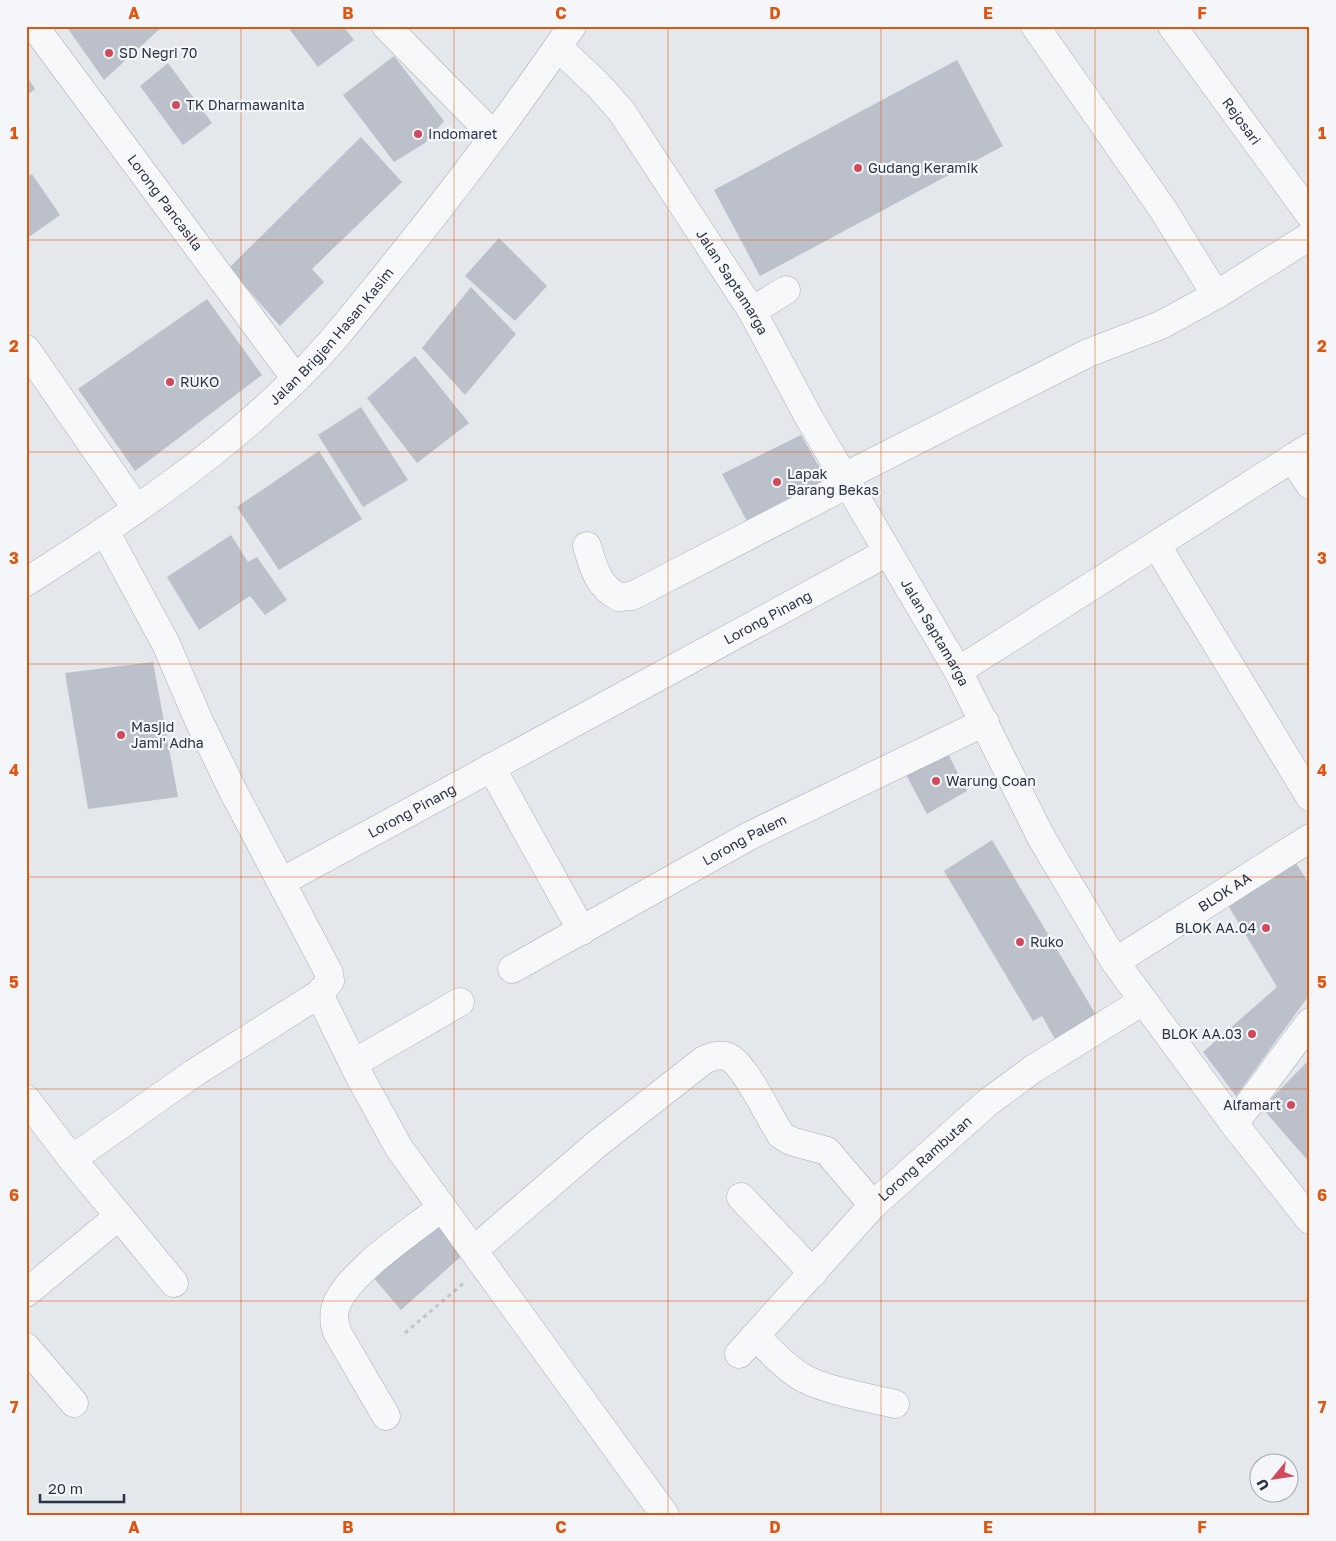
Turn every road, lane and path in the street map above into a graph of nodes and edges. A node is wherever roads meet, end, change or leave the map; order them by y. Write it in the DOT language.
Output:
graph roads {
  1 [pos="34,26"];
  2 [pos="386,26"];
  3 [pos="1034,26"];
  4 [pos="1172,26"];
  5 [pos="565,36"];
  6 [pos="493,135"];
  7 [pos="1310,215"];
  8 [pos="1310,236"];
  9 [pos="786,290"];
  10 [pos="1216,295"];
  11 [pos="752,311"];
  12 [pos="26,349"];
  13 [pos="296,379"];
  14 [pos="1301,453"];
  15 [pos="846,480"];
  16 [pos="1310,486"];
  17 [pos="136,508"];
  18 [pos="105,531"];
  19 [pos="587,546"];
  20 [pos="1157,546"];
  21 [pos="888,552"];
  22 [pos="26,582"];
  23 [pos="958,671"];
  24 [pos="985,722"];
  25 [pos="491,768"];
  26 [pos="1310,797"];
  27 [pos="1310,838"];
  28 [pos="281,882"];
  29 [pos="582,931"];
  30 [pos="1115,962"];
  31 [pos="512,969"];
  32 [pos="319,994"];
  33 [pos="1143,1001"];
  34 [pos="460,1002"];
  35 [pos="1310,1022"];
  36 [pos="354,1063"];
  37 [pos="26,1099"];
  38 [pos="1234,1124"];
  39 [pos="72,1159"];
  40 [pos="741,1196"];
  41 [pos="873,1205"];
  42 [pos="442,1207"];
  43 [pos="119,1216"];
  44 [pos="1310,1220"];
  45 [pos="480,1258"];
  46 [pos="813,1272"];
  47 [pos="174,1283"];
  48 [pos="26,1293"];
  49 [pos="405,1333"];
  50 [pos="26,1347"];
  51 [pos="74,1403"];
  52 [pos="895,1404"];
  53 [pos="386,1416"];
  54 [pos="665,1515"];
  1 -- 13 [label="street, Lorong Pancasila"];
  2 -- 6 [label="street"];
  3 -- 10 [label="street"];
  4 -- 7 [label="street, Rejosari"];
  5 -- 6 [label="street, Jalan Brigjen Hasan Kasim"];
  5 -- 11 [label="street, Jalan Saptamarga"];
  6 -- 13 [label="street, Jalan Brigjen Hasan Kasim"];
  8 -- 10 [label="street"];
  9 -- 11 [label="street"];
  10 -- 15 [label="street"];
  11 -- 15 [label="street, Jalan Saptamarga"];
  12 -- 17 [label="street"];
  13 -- 17 [label="street, Jalan Brigjen Hasan Kasim"];
  14 -- 16 [label="street"];
  14 -- 20 [label="street"];
  15 -- 19 [label="street"];
  15 -- 21 [label="street, Jalan Saptamarga"];
  17 -- 18 [label="street, Jalan Brigjen Hasan Kasim"];
  18 -- 22 [label="street, Jalan Brigjen Hasan Kasim"];
  18 -- 28 [label="street"];
  20 -- 23 [label="street"];
  20 -- 26 [label="street"];
  21 -- 23 [label="street, Jalan Saptamarga"];
  21 -- 25 [label="street, Lorong Pinang"];
  23 -- 24 [label="street, Jalan Saptamarga"];
  24 -- 29 [label="street, Lorong Palem"];
  24 -- 30 [label="street, Jalan Saptamarga"];
  25 -- 28 [label="street, Lorong Pinang"];
  25 -- 29 [label="street"];
  27 -- 30 [label="street, BLOK AA"];
  28 -- 32 [label="street"];
  29 -- 31 [label="street, Lorong Palem"];
  30 -- 33 [label="street, Jalan Saptamarga"];
  32 -- 36 [label="street"];
  32 -- 39 [label="street"];
  33 -- 38 [label="street, Jalan Saptamarga"];
  33 -- 41 [label="street, Lorong Rambutan"];
  34 -- 36 [label="street"];
  35 -- 38 [label="street"];
  36 -- 42 [label="street"];
  37 -- 39 [label="street"];
  38 -- 44 [label="street, Jalan Saptamarga"];
  39 -- 43 [label="street"];
  40 -- 46 [label="street"];
  41 -- 45 [label="street"];
  41 -- 46 [label="street, Lorong Rambutan"];
  42 -- 45 [label="street"];
  42 -- 53 [label="street"];
  43 -- 47 [label="street"];
  43 -- 48 [label="street"];
  45 -- 49 [label="path"];
  45 -- 54 [label="street"];
  46 -- 52 [label="street, Lorong Rambutan"];
  50 -- 51 [label="street"];
}
